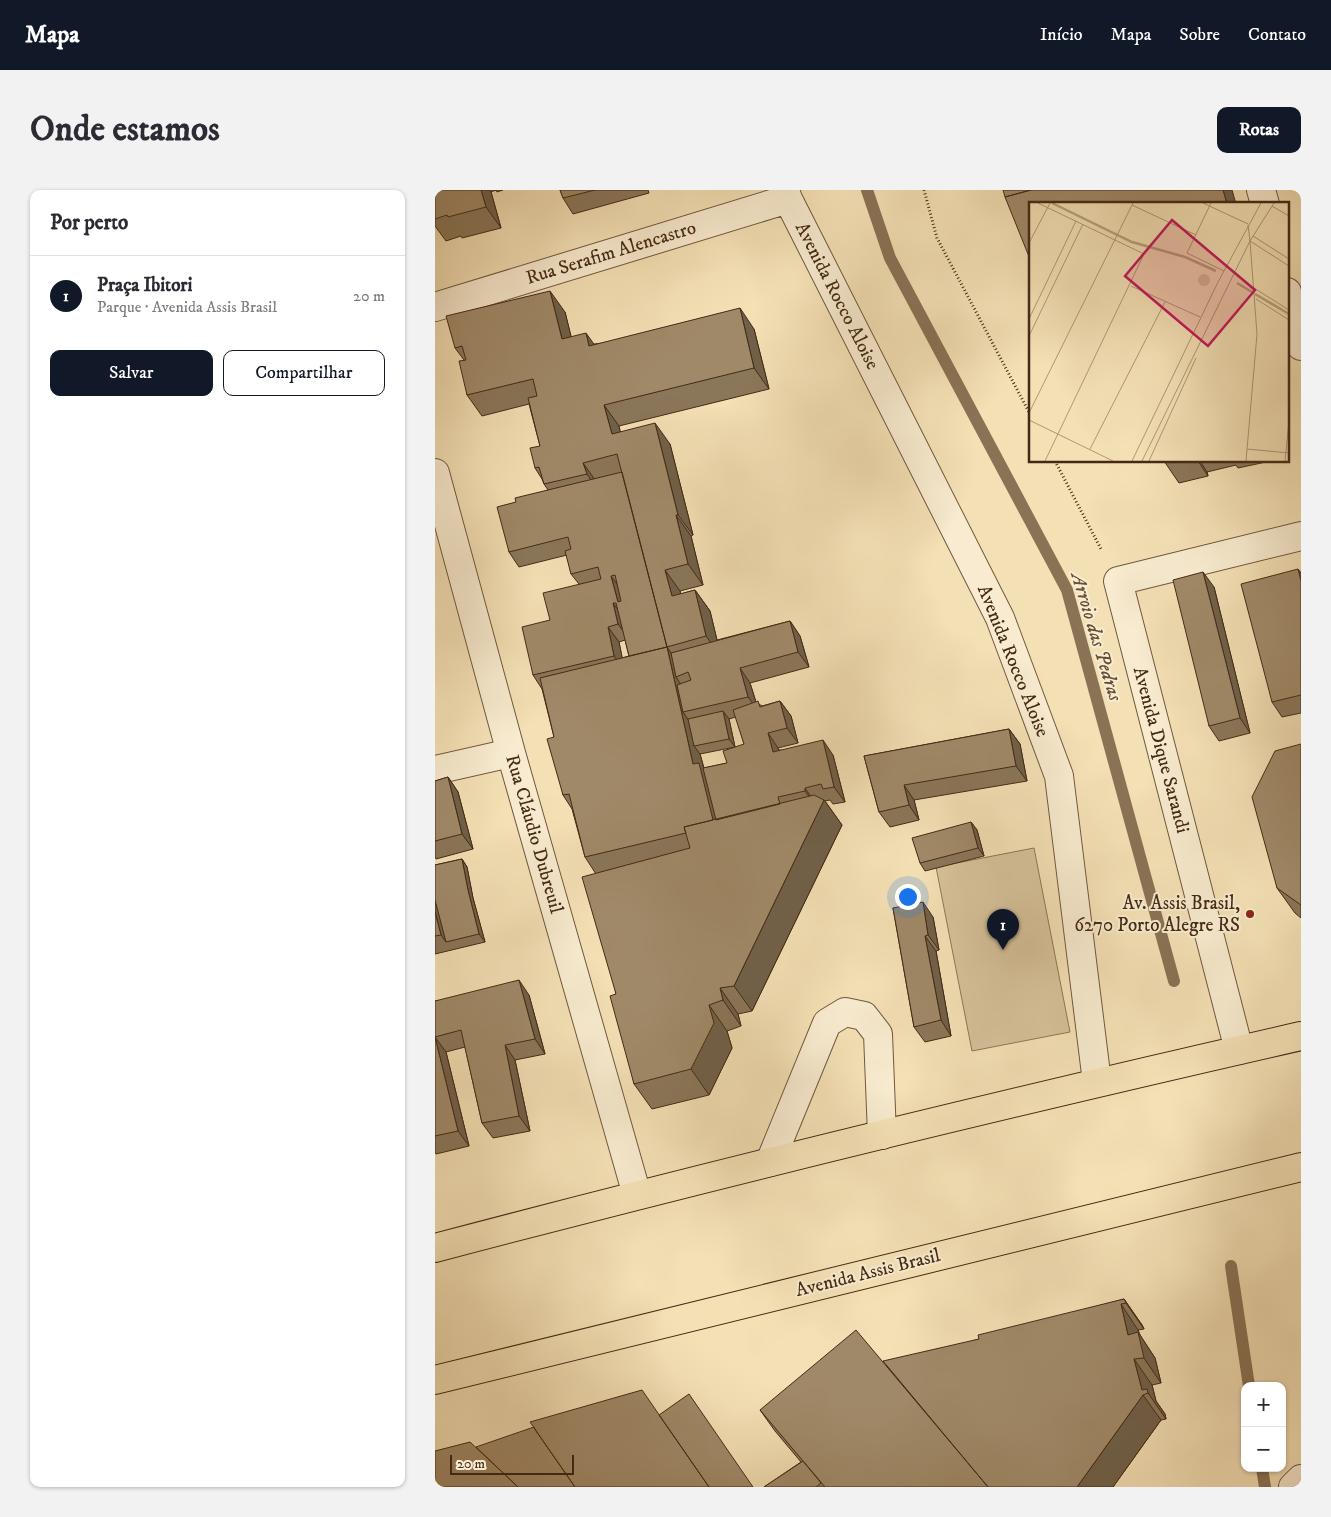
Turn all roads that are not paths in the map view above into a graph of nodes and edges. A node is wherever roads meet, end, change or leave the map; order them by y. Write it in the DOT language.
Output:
graph roads {
  1 [pos="787,195"];
  2 [pos="1289,300"];
  3 [pos="435,307"];
  4 [pos="1301,346"];
  5 [pos="435,473"];
  6 [pos="1301,536"];
  7 [pos="511,753"];
  8 [pos="435,770"];
  9 [pos="1301,1036"];
  10 [pos="1239,1050"];
  11 [pos="1097,1082"];
  12 [pos="882,1135"];
  13 [pos="769,1162"];
  14 [pos="1301,1167"];
  15 [pos="637,1195"];
  16 [pos="435,1248"];
  17 [pos="435,1380"];
  18 [pos="1301,1479"];
  19 [pos="1293,1487"];
  1 -- 3 [label="street, Rua Serafim Alencastro"];
  1 -- 11 [label="street, Avenida Rocco Aloise"];
  2 -- 4 [label="street"];
  5 -- 7 [label="street, Rua Cláudio Dubreuil"];
  6 -- 10 [label="street, Avenida Dique Sarandi"];
  7 -- 8 [label="street"];
  7 -- 15 [label="street, Rua Cláudio Dubreuil"];
  9 -- 10 [label="main road"];
  10 -- 11 [label="main road"];
  11 -- 12 [label="main road"];
  12 -- 13 [label="main road"];
  12 -- 13 [label="street"];
  13 -- 15 [label="main road"];
  14 -- 17 [label="main road, Avenida Assis Brasil"];
  15 -- 16 [label="main road"];
  18 -- 19 [label="street"];
}
